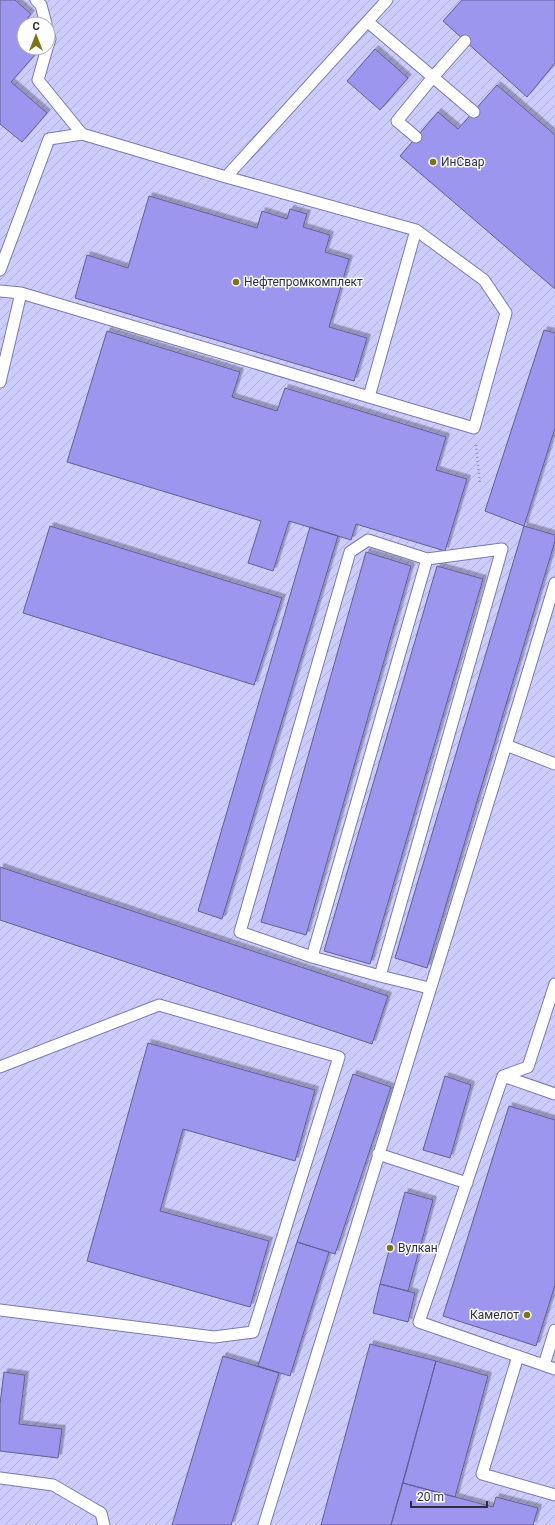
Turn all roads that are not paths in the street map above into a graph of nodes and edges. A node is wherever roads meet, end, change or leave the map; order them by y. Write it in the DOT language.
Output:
graph roads {
  1 [pos="36,0"];
  2 [pos="387,0"];
  3 [pos="44,16"];
  4 [pos="368,22"];
  5 [pos="465,41"];
  6 [pos="45,56"];
  7 [pos="433,77"];
  8 [pos="474,112"];
  9 [pos="82,134"];
  10 [pos="416,137"];
  11 [pos="226,178"];
  12 [pos="416,230"];
  13 [pos="0,270"];
  14 [pos="0,291"];
  15 [pos="21,293"];
  16 [pos="0,382"];
  17 [pos="369,397"];
  18 [pos="427,559"];
  19 [pos="555,583"];
  20 [pos="506,745"];
  21 [pos="555,764"];
  22 [pos="312,957"];
  23 [pos="380,976"];
  24 [pos="555,984"];
  25 [pos="430,988"];
  26 [pos="0,1067"];
  27 [pos="503,1076"];
  28 [pos="555,1094"];
  29 [pos="378,1154"];
  30 [pos="467,1183"];
  31 [pos="0,1310"];
  32 [pos="555,1330"];
  33 [pos="518,1356"];
  34 [pos="544,1365"];
  35 [pos="555,1369"];
  36 [pos="0,1478"];
  37 [pos="555,1495"];
  38 [pos="104,1525"];
  39 [pos="264,1525"];
  1 -- 3 [label="lane"];
  2 -- 4 [label="lane"];
  4 -- 7 [label="lane"];
  4 -- 11 [label="lane"];
  5 -- 7 [label="lane"];
  6 -- 9 [label="lane"];
  7 -- 8 [label="lane"];
  7 -- 10 [label="lane"];
  9 -- 11 [label="lane"];
  9 -- 13 [label="lane"];
  11 -- 12 [label="lane"];
  12 -- 17 [label="lane"];
  12 -- 17 [label="lane"];
  14 -- 15 [label="lane"];
  15 -- 16 [label="lane"];
  15 -- 17 [label="lane"];
  18 -- 22 [label="lane"];
  18 -- 22 [label="lane"];
  18 -- 23 [label="lane"];
  19 -- 20 [label="lane"];
  20 -- 21 [label="lane"];
  20 -- 25 [label="lane"];
  22 -- 23 [label="lane"];
  23 -- 25 [label="lane"];
  24 -- 27 [label="lane"];
  25 -- 29 [label="lane"];
  26 -- 31 [label="lane"];
  27 -- 28 [label="lane"];
  27 -- 30 [label="lane"];
  29 -- 30 [label="lane"];
  29 -- 39 [label="lane"];
  30 -- 33 [label="lane"];
  32 -- 34 [label="lane"];
  33 -- 34 [label="lane"];
  33 -- 37 [label="lane"];
  34 -- 35 [label="lane"];
  36 -- 38 [label="lane"];
}
